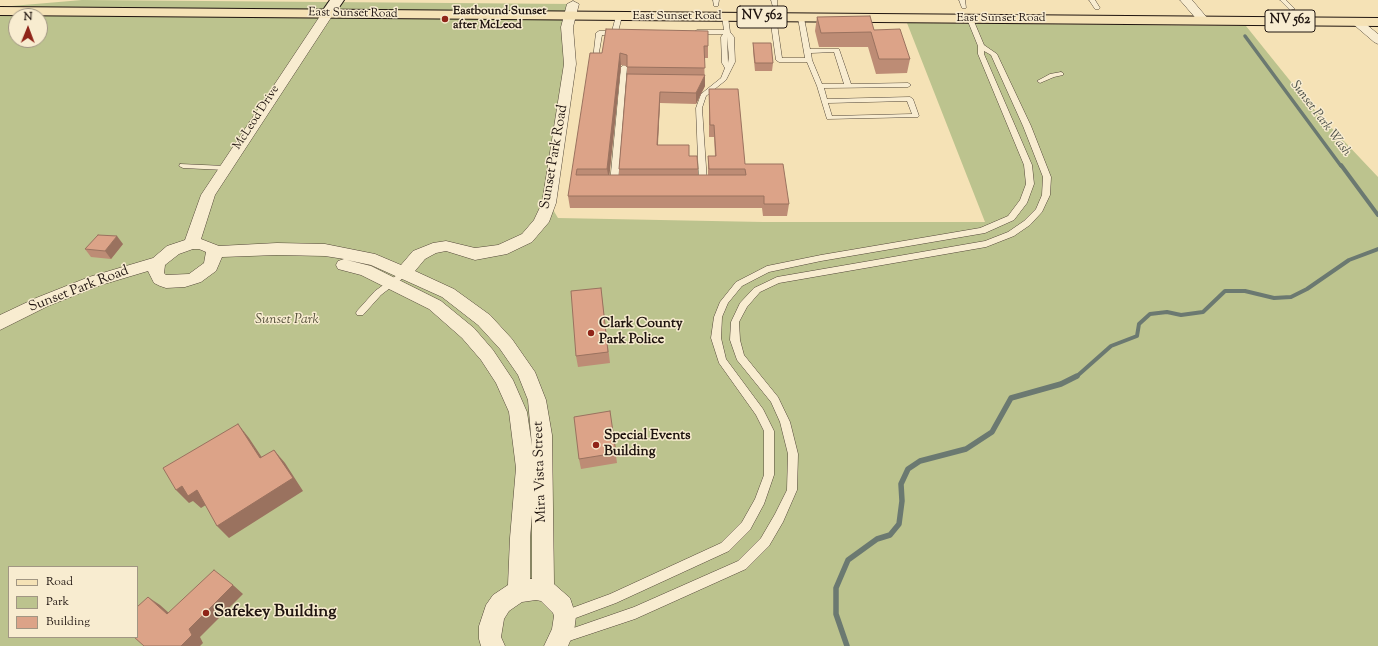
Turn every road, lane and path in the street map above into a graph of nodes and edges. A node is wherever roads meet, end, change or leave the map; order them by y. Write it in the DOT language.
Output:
graph roads {
  1 [pos="74,0"];
  2 [pos="1094,4"];
  3 [pos="1190,4"];
  4 [pos="333,5"];
  5 [pos="1287,5"];
  6 [pos="572,7"];
  7 [pos="719,7"];
  8 [pos="774,8"];
  9 [pos="965,9"];
  10 [pos="1378,10"];
  11 [pos="0,11"];
  12 [pos="619,16"];
  13 [pos="1378,16"];
  14 [pos="801,18"];
  15 [pos="1203,20"];
  16 [pos="1357,22"];
  17 [pos="1378,22"];
  18 [pos="687,32"];
  19 [pos="727,32"];
  20 [pos="615,33"];
  21 [pos="623,33"];
  22 [pos="1378,40"];
  23 [pos="724,44"];
  24 [pos="731,44"];
  25 [pos="982,46"];
  26 [pos="807,51"];
  27 [pos="724,53"];
  28 [pos="732,53"];
  29 [pos="595,58"];
  30 [pos="809,60"];
  31 [pos="624,67"];
  32 [pos="728,68"];
  33 [pos="623,82"];
  34 [pos="631,82"];
  35 [pos="702,83"];
  36 [pos="718,83"];
  37 [pos="908,85"];
  38 [pos="820,86"];
  39 [pos="848,86"];
  40 [pos="824,100"];
  41 [pos="183,166"];
  42 [pos="225,168"];
  43 [pos="614,184"];
  44 [pos="703,184"];
  45 [pos="192,244"];
  46 [pos="214,256"];
  47 [pos="158,268"];
  48 [pos="398,277"];
  49 [pos="360,313"];
  50 [pos="0,323"];
  51 [pos="0,334"];
  52 [pos="543,591"];
  53 [pos="519,592"];
  54 [pos="565,616"];
  55 [pos="558,642"];
  56 [pos="494,646"];
  1 -- 4 [label="main road, East Sunset Road / NV 562"];
  2 -- 3 [label="main road, East Sunset Road / NV 562"];
  2 -- 9 [label="main road, East Sunset Road / NV 562"];
  3 -- 5 [label="main road, East Sunset Road / NV 562"];
  3 -- 15 [label="street"];
  4 -- 6 [label="main road, East Sunset Road / NV 562"];
  4 -- 11 [label="main road, East Sunset Road / NV 562"];
  4 -- 42 [label="street, McLeod Drive"];
  5 -- 10 [label="main road, East Sunset Road / NV 562"];
  6 -- 7 [label="main road, East Sunset Road / NV 562"];
  6 -- 12 [label="main road, East Sunset Road / NV 562"];
  6 -- 48 [label="street, Sunset Park Road"];
  7 -- 8 [label="main road, East Sunset Road / NV 562"];
  7 -- 12 [label="main road, East Sunset Road / NV 562"];
  7 -- 19 [label="lane"];
  8 -- 9 [label="main road, East Sunset Road / NV 562"];
  8 -- 14 [label="main road, East Sunset Road / NV 562"];
  8 -- 30 [label="lane"];
  9 -- 14 [label="main road, East Sunset Road / NV 562"];
  9 -- 15 [label="main road, East Sunset Road / NV 562"];
  9 -- 25 [label="lane"];
  12 -- 20 [label="lane"];
  13 -- 16 [label="main road"];
  14 -- 26 [label="lane"];
  15 -- 16 [label="main road, East Sunset Road / NV 562"];
  16 -- 17 [label="main road, East Sunset Road / NV 562"];
  16 -- 22 [label="street"];
  18 -- 19 [label="lane"];
  19 -- 23 [label="lane"];
  19 -- 24 [label="lane"];
  20 -- 21 [label="lane"];
  20 -- 29 [label="lane"];
  23 -- 24 [label="lane"];
  23 -- 27 [label="lane"];
  24 -- 28 [label="lane"];
  25 -- 54 [label="lane"];
  25 -- 55 [label="lane"];
  26 -- 30 [label="lane"];
  26 -- 39 [label="lane"];
  27 -- 28 [label="lane"];
  27 -- 32 [label="lane"];
  28 -- 32 [label="lane"];
  30 -- 38 [label="lane"];
  31 -- 33 [label="lane"];
  32 -- 36 [label="lane"];
  33 -- 34 [label="lane"];
  33 -- 43 [label="lane"];
  35 -- 36 [label="lane"];
  36 -- 44 [label="lane"];
  37 -- 39 [label="lane"];
  38 -- 39 [label="lane"];
  38 -- 40 [label="lane"];
  40 -- 40 [label="lane"];
  41 -- 42 [label="lane"];
  42 -- 45 [label="street, McLeod Drive"];
  45 -- 46 [label="street"];
  45 -- 47 [label="street, Sunset Park Road"];
  46 -- 47 [label="street"];
  46 -- 48 [label="street"];
  47 -- 50 [label="street, Sunset Park Road"];
  47 -- 51 [label="street, Sunset Park Road"];
  48 -- 49 [label="lane"];
  48 -- 52 [label="street, Mira Vista Street"];
  48 -- 53 [label="street, Mira Vista Street"];
  52 -- 53 [label="street"];
  52 -- 54 [label="street"];
  53 -- 56 [label="street"];
  54 -- 55 [label="street"];
}
